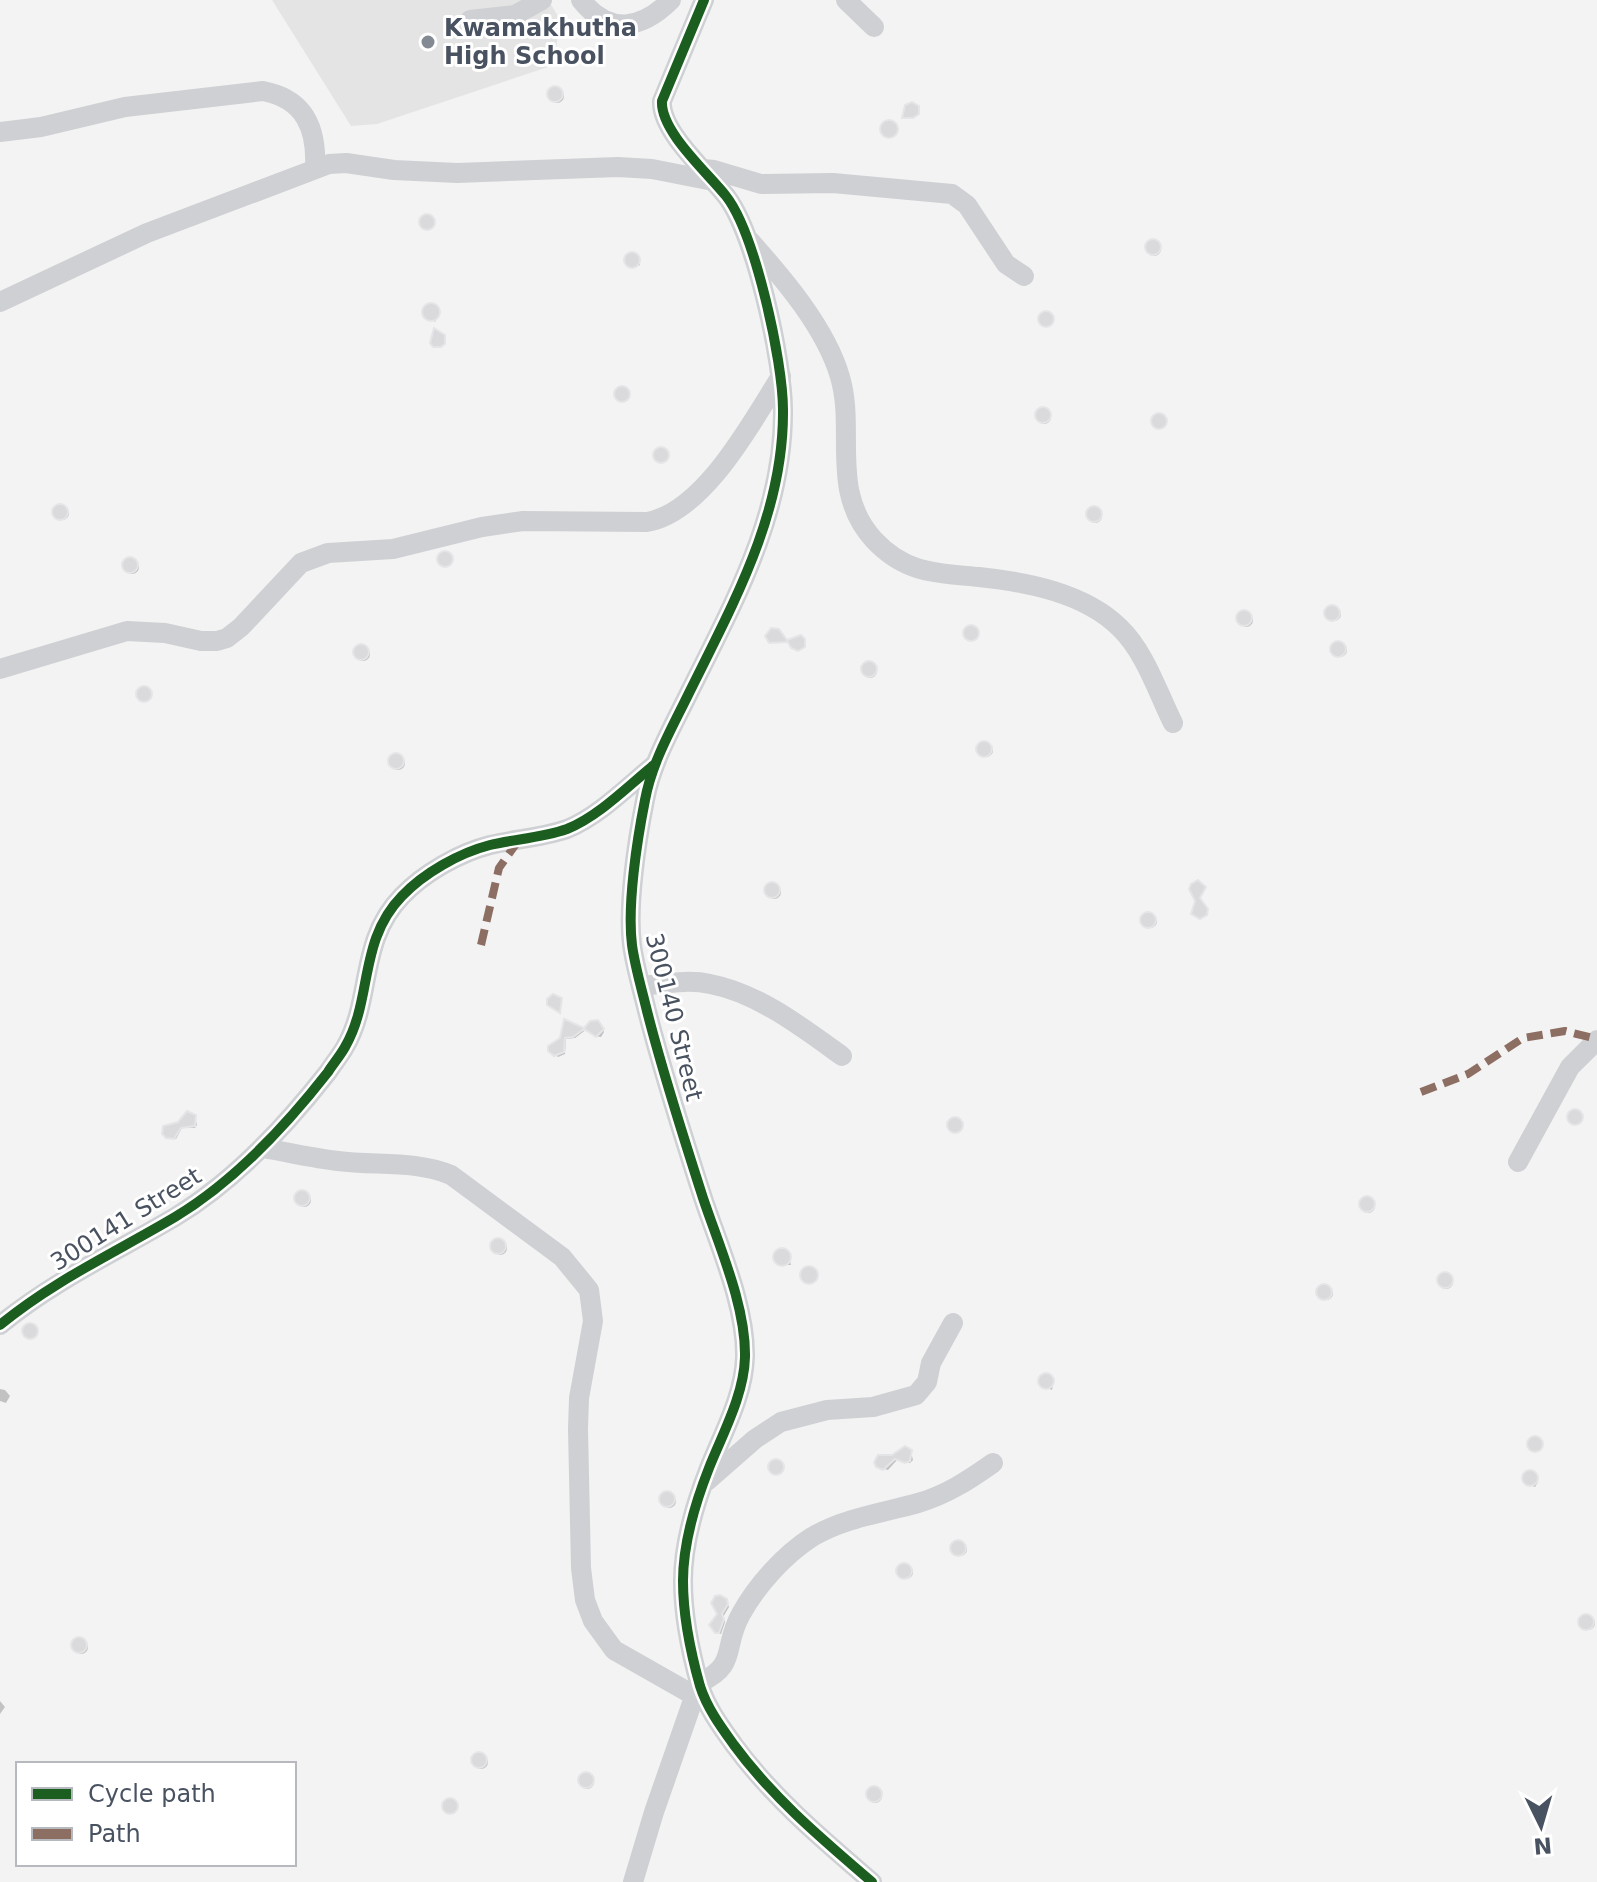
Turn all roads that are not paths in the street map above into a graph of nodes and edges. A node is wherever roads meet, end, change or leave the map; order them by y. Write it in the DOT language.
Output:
graph roads {
  1 [pos="542,0"];
  2 [pos="581,0"];
  3 [pos="671,0"];
  4 [pos="704,0"];
  5 [pos="846,0"];
  6 [pos="470,20"];
  7 [pos="874,27"];
  8 [pos="0,132"];
  9 [pos="315,168"];
  10 [pos="708,175"];
  11 [pos="746,236"];
  12 [pos="1024,276"];
  13 [pos="0,302"];
  14 [pos="781,376"];
  15 [pos="0,669"];
  16 [pos="1173,723"];
  17 [pos="654,765"];
  18 [pos="641,986"];
  19 [pos="1597,1040"];
  20 [pos="842,1056"];
  21 [pos="262,1148"];
  22 [pos="1518,1162"];
  23 [pos="953,1323"];
  24 [pos="0,1325"];
  25 [pos="993,1463"];
  26 [pos="704,1485"];
  27 [pos="697,1690"];
  28 [pos="633,1882"];
  29 [pos="872,1882"];
  1 -- 6 [label="street"];
  2 -- 3 [label="street"];
  4 -- 10 [label="street, 300140 Street"];
  5 -- 7 [label="street"];
  8 -- 9 [label="street"];
  9 -- 10 [label="street"];
  9 -- 13 [label="street"];
  10 -- 11 [label="street, 300140 Street"];
  10 -- 12 [label="street"];
  11 -- 14 [label="street, 300140 Street"];
  11 -- 16 [label="street"];
  14 -- 15 [label="street"];
  14 -- 17 [label="street, 300140 Street"];
  17 -- 18 [label="street, 300140 Street"];
  17 -- 21 [label="street, 300141 Street"];
  18 -- 20 [label="street"];
  18 -- 26 [label="street, 300140 Street"];
  19 -- 22 [label="street"];
  21 -- 24 [label="street, 300141 Street"];
  21 -- 27 [label="street"];
  23 -- 26 [label="street"];
  25 -- 27 [label="street"];
  26 -- 27 [label="street, 300140 Street"];
  27 -- 28 [label="street"];
  27 -- 29 [label="street, 300140 Street"];
}
